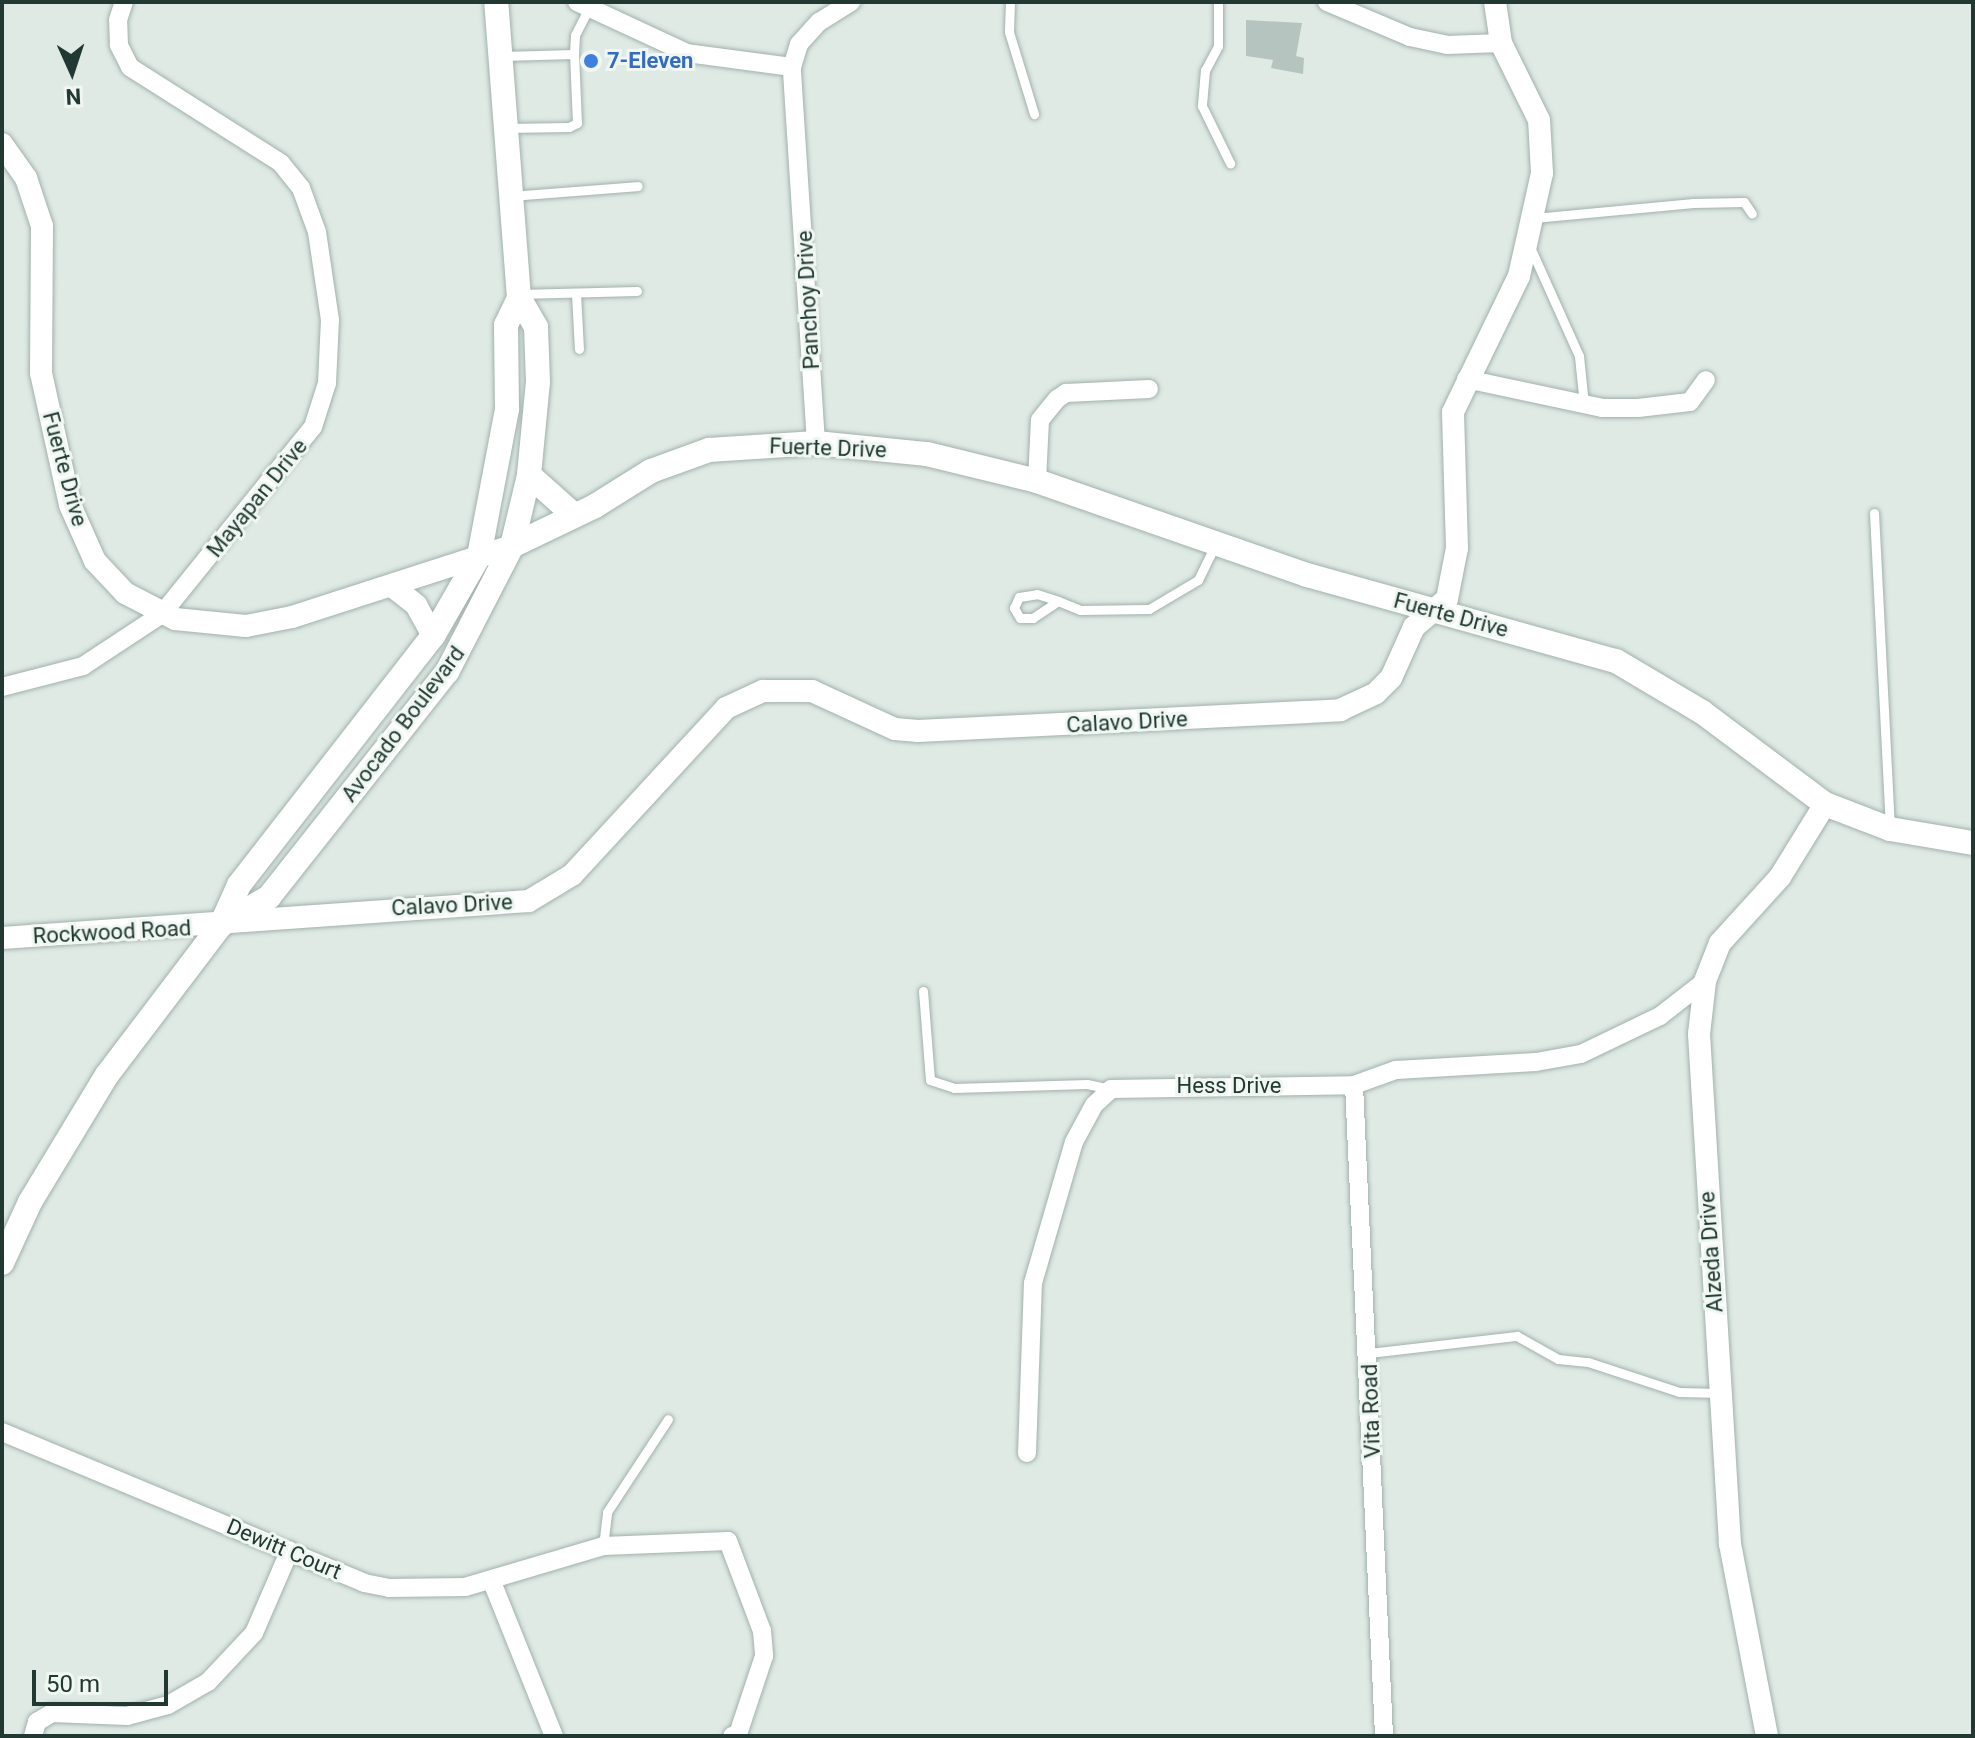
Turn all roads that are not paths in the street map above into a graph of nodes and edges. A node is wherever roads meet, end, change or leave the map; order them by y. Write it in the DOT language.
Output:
graph roads {
  1 [pos="124,2"];
  2 [pos="496,2"];
  3 [pos="851,2"];
  4 [pos="1010,2"];
  5 [pos="1218,2"];
  6 [pos="1327,2"];
  7 [pos="1495,2"];
  8 [pos="583,5"];
  9 [pos="1501,43"];
  10 [pos="574,54"];
  11 [pos="500,56"];
  12 [pos="792,67"];
  13 [pos="1034,114"];
  14 [pos="506,128"];
  15 [pos="2,144"];
  16 [pos="1230,163"];
  17 [pos="638,186"];
  18 [pos="512,196"];
  19 [pos="1752,214"];
  20 [pos="1534,218"];
  21 [pos="1528,244"];
  22 [pos="637,291"];
  23 [pos="576,294"];
  24 [pos="519,296"];
  25 [pos="579,349"];
  26 [pos="1466,379"];
  27 [pos="1706,380"];
  28 [pos="1149,389"];
  29 [pos="1584,404"];
  30 [pos="816,443"];
  31 [pos="529,475"];
  32 [pos="1037,481"];
  33 [pos="1874,513"];
  34 [pos="573,514"];
  35 [pos="1216,542"];
  36 [pos="512,546"];
  37 [pos="479,556"];
  38 [pos="392,586"];
  39 [pos="1058,601"];
  40 [pos="1431,612"];
  41 [pos="162,614"];
  42 [pos="433,636"];
  43 [pos="2,687"];
  44 [pos="1825,804"];
  45 [pos="1890,829"];
  46 [pos="1973,843"];
  47 [pos="221,925"];
  48 [pos="2,938"];
  49 [pos="1705,981"];
  50 [pos="923,991"];
  51 [pos="1354,1085"];
  52 [pos="1111,1089"];
  53 [pos="2,1263"];
  54 [pos="1369,1353"];
  55 [pos="1720,1393"];
  56 [pos="668,1419"];
  57 [pos="2,1432"];
  58 [pos="1027,1453"];
  59 [pos="603,1546"];
  60 [pos="290,1550"];
  61 [pos="492,1582"];
  62 [pos="33,1736"];
  63 [pos="554,1736"];
  64 [pos="732,1736"];
  65 [pos="1384,1736"];
  66 [pos="1767,1736"];
  1 -- 41 [label="street, Mayapan Drive"];
  2 -- 11 [label="main road, Avocado Boulevard"];
  3 -- 12 [label="street"];
  4 -- 13 [label="lane"];
  5 -- 16 [label="lane"];
  6 -- 9 [label="street"];
  7 -- 9 [label="street, Calavo Drive"];
  8 -- 10 [label="lane"];
  8 -- 12 [label="street"];
  9 -- 20 [label="street, Calavo Drive"];
  10 -- 11 [label="lane"];
  10 -- 14 [label="lane"];
  11 -- 14 [label="main road, Avocado Boulevard"];
  12 -- 30 [label="street, Panchoy Drive"];
  14 -- 18 [label="main road, Avocado Boulevard"];
  15 -- 41 [label="street, Fuerte Drive"];
  17 -- 18 [label="lane"];
  18 -- 24 [label="main road, Avocado Boulevard"];
  19 -- 20 [label="lane"];
  20 -- 21 [label="street, Calavo Drive"];
  21 -- 26 [label="street, Calavo Drive"];
  21 -- 29 [label="lane"];
  22 -- 23 [label="lane"];
  23 -- 24 [label="lane"];
  23 -- 25 [label="lane"];
  24 -- 31 [label="main road, Avocado Boulevard"];
  24 -- 37 [label="main road, Avocado Boulevard"];
  26 -- 29 [label="street"];
  26 -- 40 [label="street, Calavo Drive"];
  27 -- 29 [label="street"];
  28 -- 32 [label="street"];
  30 -- 32 [label="main road, Fuerte Drive"];
  30 -- 34 [label="main road, Fuerte Drive"];
  31 -- 34 [label="main road"];
  31 -- 36 [label="main road, Avocado Boulevard"];
  32 -- 35 [label="main road, Fuerte Drive"];
  33 -- 45 [label="lane"];
  34 -- 36 [label="main road, Fuerte Drive"];
  35 -- 39 [label="lane"];
  35 -- 40 [label="main road, Fuerte Drive"];
  36 -- 37 [label="street, Fuerte Drive"];
  36 -- 47 [label="main road, Avocado Boulevard"];
  37 -- 38 [label="street, Fuerte Drive"];
  37 -- 42 [label="main road, Avocado Boulevard"];
  38 -- 41 [label="street, Fuerte Drive"];
  38 -- 42 [label="street"];
  40 -- 44 [label="main road, Fuerte Drive"];
  40 -- 47 [label="street, Calavo Drive"];
  41 -- 43 [label="street, Mayapan Drive"];
  42 -- 47 [label="main road, Avocado Boulevard"];
  44 -- 45 [label="main road, Fuerte Drive"];
  44 -- 49 [label="street, Alzeda Drive"];
  45 -- 46 [label="main road, Fuerte Drive"];
  47 -- 48 [label="street, Rockwood Road"];
  47 -- 53 [label="main road, Avocado Boulevard"];
  49 -- 51 [label="street, Hess Drive"];
  49 -- 55 [label="street, Alzeda Drive"];
  50 -- 52 [label="lane"];
  51 -- 52 [label="street, Hess Drive"];
  51 -- 54 [label="street, Vita Road"];
  52 -- 58 [label="street"];
  54 -- 55 [label="lane"];
  54 -- 65 [label="street, Vita Road"];
  55 -- 66 [label="street, Alzeda Drive"];
  56 -- 59 [label="lane"];
  57 -- 60 [label="street, Dewitt Court"];
  59 -- 61 [label="street, Dewitt Court"];
  59 -- 64 [label="street, Dewitt Court"];
  60 -- 61 [label="street, Dewitt Court"];
  60 -- 62 [label="street"];
  61 -- 63 [label="street"];
}
